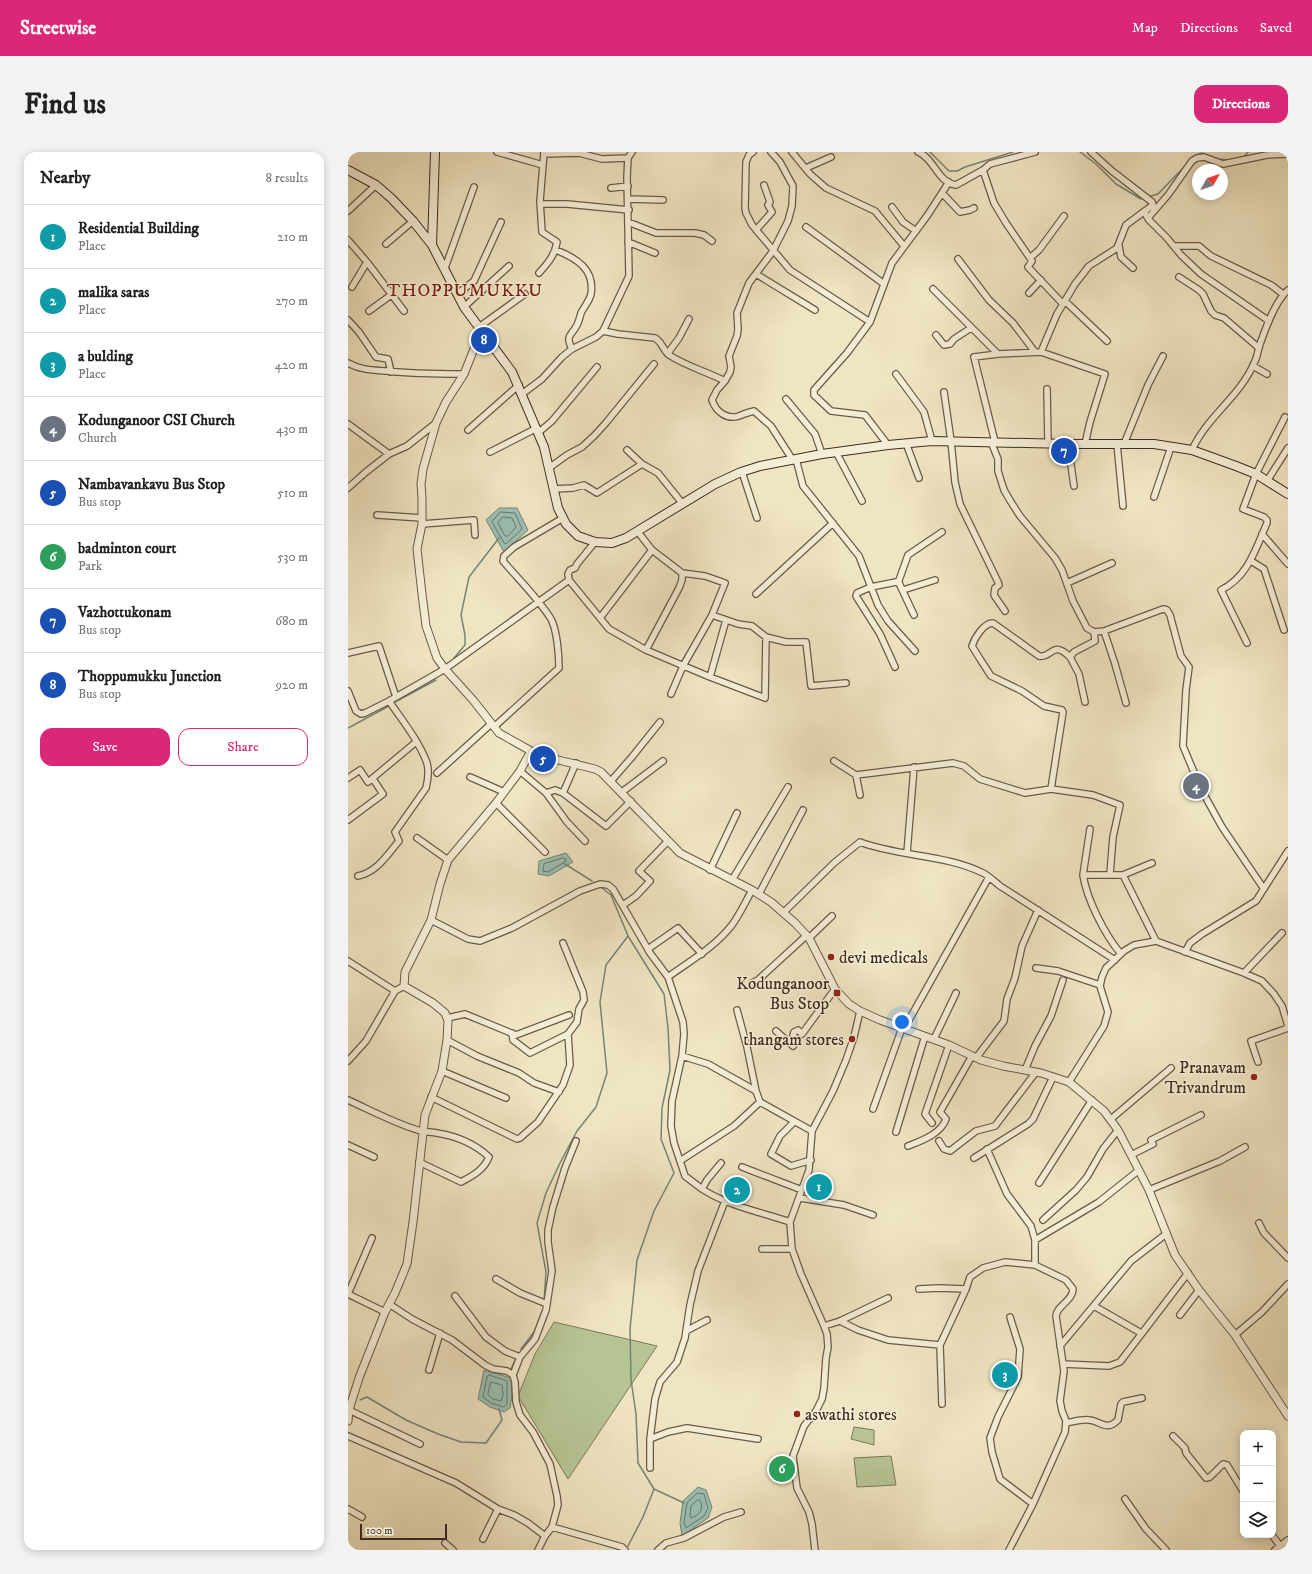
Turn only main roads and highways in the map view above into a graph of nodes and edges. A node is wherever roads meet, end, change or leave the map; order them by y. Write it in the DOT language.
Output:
graph roads {
  1 [pos="435,152"];
  2 [pos="348,170"];
  3 [pos="432,245"];
  4 [pos="1288,494"];
  1 -- 3 [label="main road"];
  2 -- 3 [label="main road"];
  3 -- 4 [label="main road"];
}
